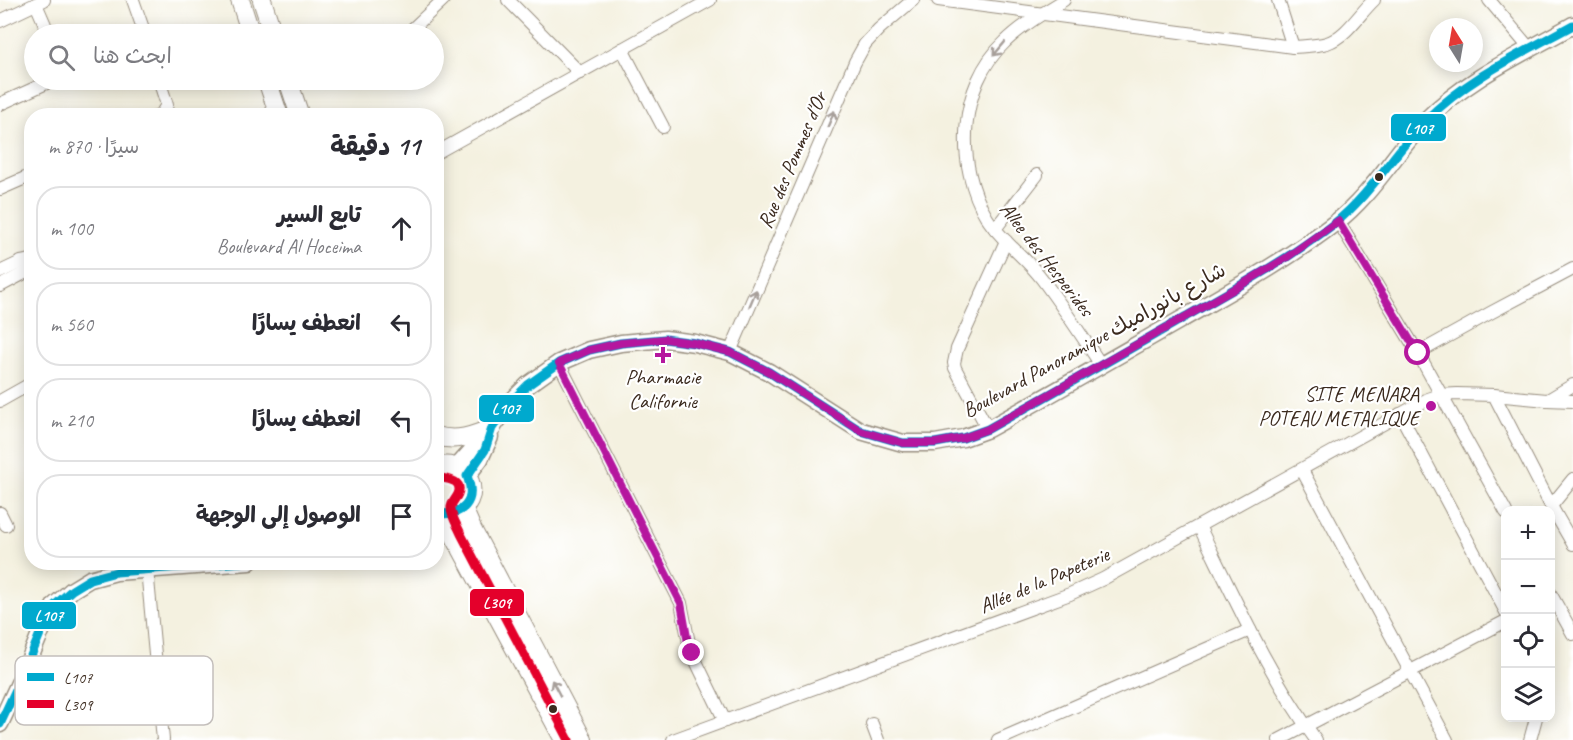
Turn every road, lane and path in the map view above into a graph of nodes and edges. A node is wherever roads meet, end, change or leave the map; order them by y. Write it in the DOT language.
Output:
graph roads {
  1 [pos="133,0"];
  2 [pos="240,0"];
  3 [pos="262,0"];
  4 [pos="443,0"];
  5 [pos="508,0"];
  6 [pos="710,0"];
  7 [pos="913,0"];
  8 [pos="938,0"];
  9 [pos="1064,0"];
  10 [pos="1278,0"];
  11 [pos="1374,0"];
  12 [pos="1489,0"];
  13 [pos="40,2"];
  14 [pos="1044,13"];
  15 [pos="0,21"];
  16 [pos="46,24"];
  17 [pos="141,24"];
  18 [pos="248,24"];
  19 [pos="270,24"];
  20 [pos="418,24"];
  21 [pos="1573,25"];
  22 [pos="1293,46"];
  23 [pos="622,49"];
  24 [pos="1530,49"];
  25 [pos="580,73"];
  26 [pos="31,90"];
  27 [pos="162,90"];
  28 [pos="270,90"];
  29 [pos="291,90"];
  30 [pos="0,104"];
  31 [pos="165,108"];
  32 [pos="276,108"];
  33 [pos="297,108"];
  34 [pos="663,127"];
  35 [pos="444,149"];
  36 [pos="1037,175"];
  37 [pos="24,178"];
  38 [pos="0,189"];
  39 [pos="1338,221"];
  40 [pos="995,229"];
  41 [pos="1006,241"];
  42 [pos="24,261"];
  43 [pos="1573,269"];
  44 [pos="0,272"];
  45 [pos="24,273"];
  46 [pos="0,286"];
  47 [pos="730,352"];
  48 [pos="1418,353"];
  49 [pos="559,363"];
  50 [pos="1101,365"];
  51 [pos="1573,385"];
  52 [pos="24,388"];
  53 [pos="1440,395"];
  54 [pos="1494,395"];
  55 [pos="1547,400"];
  56 [pos="0,401"];
  57 [pos="1573,401"];
  58 [pos="1400,414"];
  59 [pos="492,428"];
  60 [pos="988,429"];
  61 [pos="444,437"];
  62 [pos="448,466"];
  63 [pos="1302,470"];
  64 [pos="1573,478"];
  65 [pos="1503,506"];
  66 [pos="1551,506"];
  67 [pos="463,508"];
  68 [pos="0,513"];
  69 [pos="1555,513"];
  70 [pos="444,514"];
  71 [pos="444,521"];
  72 [pos="6,525"];
  73 [pos="1199,526"];
  74 [pos="1573,544"];
  75 [pos="137,570"];
  76 [pos="147,570"];
  77 [pos="1555,600"];
  78 [pos="1501,603"];
  79 [pos="1501,624"];
  80 [pos="1250,630"];
  81 [pos="1573,634"];
  82 [pos="30,656"];
  83 [pos="155,656"];
  84 [pos="1409,672"];
  85 [pos="15,691"];
  86 [pos="725,721"];
  87 [pos="1535,722"];
  88 [pos="0,724"];
  89 [pos="872,724"];
  90 [pos="162,725"];
  91 [pos="1305,725"];
  92 [pos="163,740"];
  93 [pos="564,740"];
  94 [pos="583,740"];
  95 [pos="673,740"];
  96 [pos="878,740"];
  97 [pos="998,740"];
  98 [pos="1279,740"];
  99 [pos="1316,740"];
  100 [pos="1447,740"];
  101 [pos="1530,740"];
  1 -- 17 [label="street"];
  2 -- 18 [label="main road"];
  3 -- 19 [label="main road"];
  4 -- 20 [label="street"];
  5 -- 25 [label="street"];
  6 -- 23 [label="street"];
  47 -- 7 [label="street, Rue des Pommes d'Or, one-way"];
  8 -- 14 [label="street"];
  9 -- 14 [label="street, Allee des Hesperides"];
  10 -- 22 [label="street"];
  11 -- 22 [label="street"];
  12 -- 24 [label="street"];
  13 -- 15 [label="street"];
  13 -- 16 [label="street"];
  14 -- 22 [label="street"];
  14 -- 40 [label="street, Allee des Hesperides, one-way"];
  21 -- 24 [label="main road, Boulevard Panoramique شارع بانوراميك"];
  23 -- 25 [label="street"];
  23 -- 34 [label="street"];
  24 -- 39 [label="main road, Boulevard Panoramique شارع بانوراميك"];
  25 -- 35 [label="street"];
  26 -- 30 [label="street"];
  27 -- 31 [label="street"];
  28 -- 32 [label="main road"];
  29 -- 33 [label="main road"];
  36 -- 40 [label="street"];
  37 -- 38 [label="street"];
  39 -- 48 [label="street"];
  39 -- 50 [label="main road, Boulevard Panoramique شارع بانوراميك"];
  40 -- 41 [label="street, Allee des Hesperides"];
  41 -- 50 [label="street, Allee des Hesperides"];
  41 -- 60 [label="street"];
  42 -- 44 [label="street"];
  43 -- 48 [label="street"];
  45 -- 46 [label="street"];
  47 -- 49 [label="main road, Boulevard Panoramique شارع بانوراميك"];
  47 -- 60 [label="main road, Boulevard Panoramique شارع بانوراميك"];
  48 -- 53 [label="street"];
  49 -- 59 [label="main road, Boulevard Panoramique شارع بانوراميك"];
  49 -- 86 [label="street"];
  50 -- 60 [label="main road, Boulevard Panoramique شارع بانوراميك"];
  51 -- 55 [label="street"];
  52 -- 56 [label="street"];
  53 -- 54 [label="street"];
  53 -- 58 [label="street, Allée de la Papeterie"];
  53 -- 65 [label="street"];
  54 -- 55 [label="street"];
  54 -- 66 [label="street"];
  55 -- 57 [label="street"];
  58 -- 63 [label="street, Allée de la Papeterie"];
  58 -- 78 [label="street"];
  59 -- 61 [label="main road"];
  59 -- 62 [label="main road, Boulevard Panoramique شارع بانوراميك"];
  62 -- 67 [label="main road"];
  63 -- 73 [label="street, Allée de la Papeterie"];
  63 -- 84 [label="street"];
  64 -- 66 [label="street"];
  67 -- 70 [label="main road"];
  94 -- 67 [label="main road, one-way"];
  68 -- 72 [label="street"];
  69 -- 74 [label="street"];
  71 -- 93 [label="main road"];
  73 -- 80 [label="street"];
  73 -- 86 [label="street, Allée de la Papeterie"];
  75 -- 82 [label="main road"];
  76 -- 83 [label="street"];
  77 -- 81 [label="street"];
  79 -- 84 [label="street"];
  80 -- 91 [label="street"];
  80 -- 97 [label="street"];
  84 -- 91 [label="street"];
  84 -- 100 [label="street"];
  85 -- 88 [label="main road"];
  86 -- 95 [label="street, Allée de la Papeterie"];
  87 -- 101 [label="street"];
  89 -- 96 [label="street"];
  90 -- 92 [label="street"];
  91 -- 98 [label="street"];
  91 -- 99 [label="street"];
}
